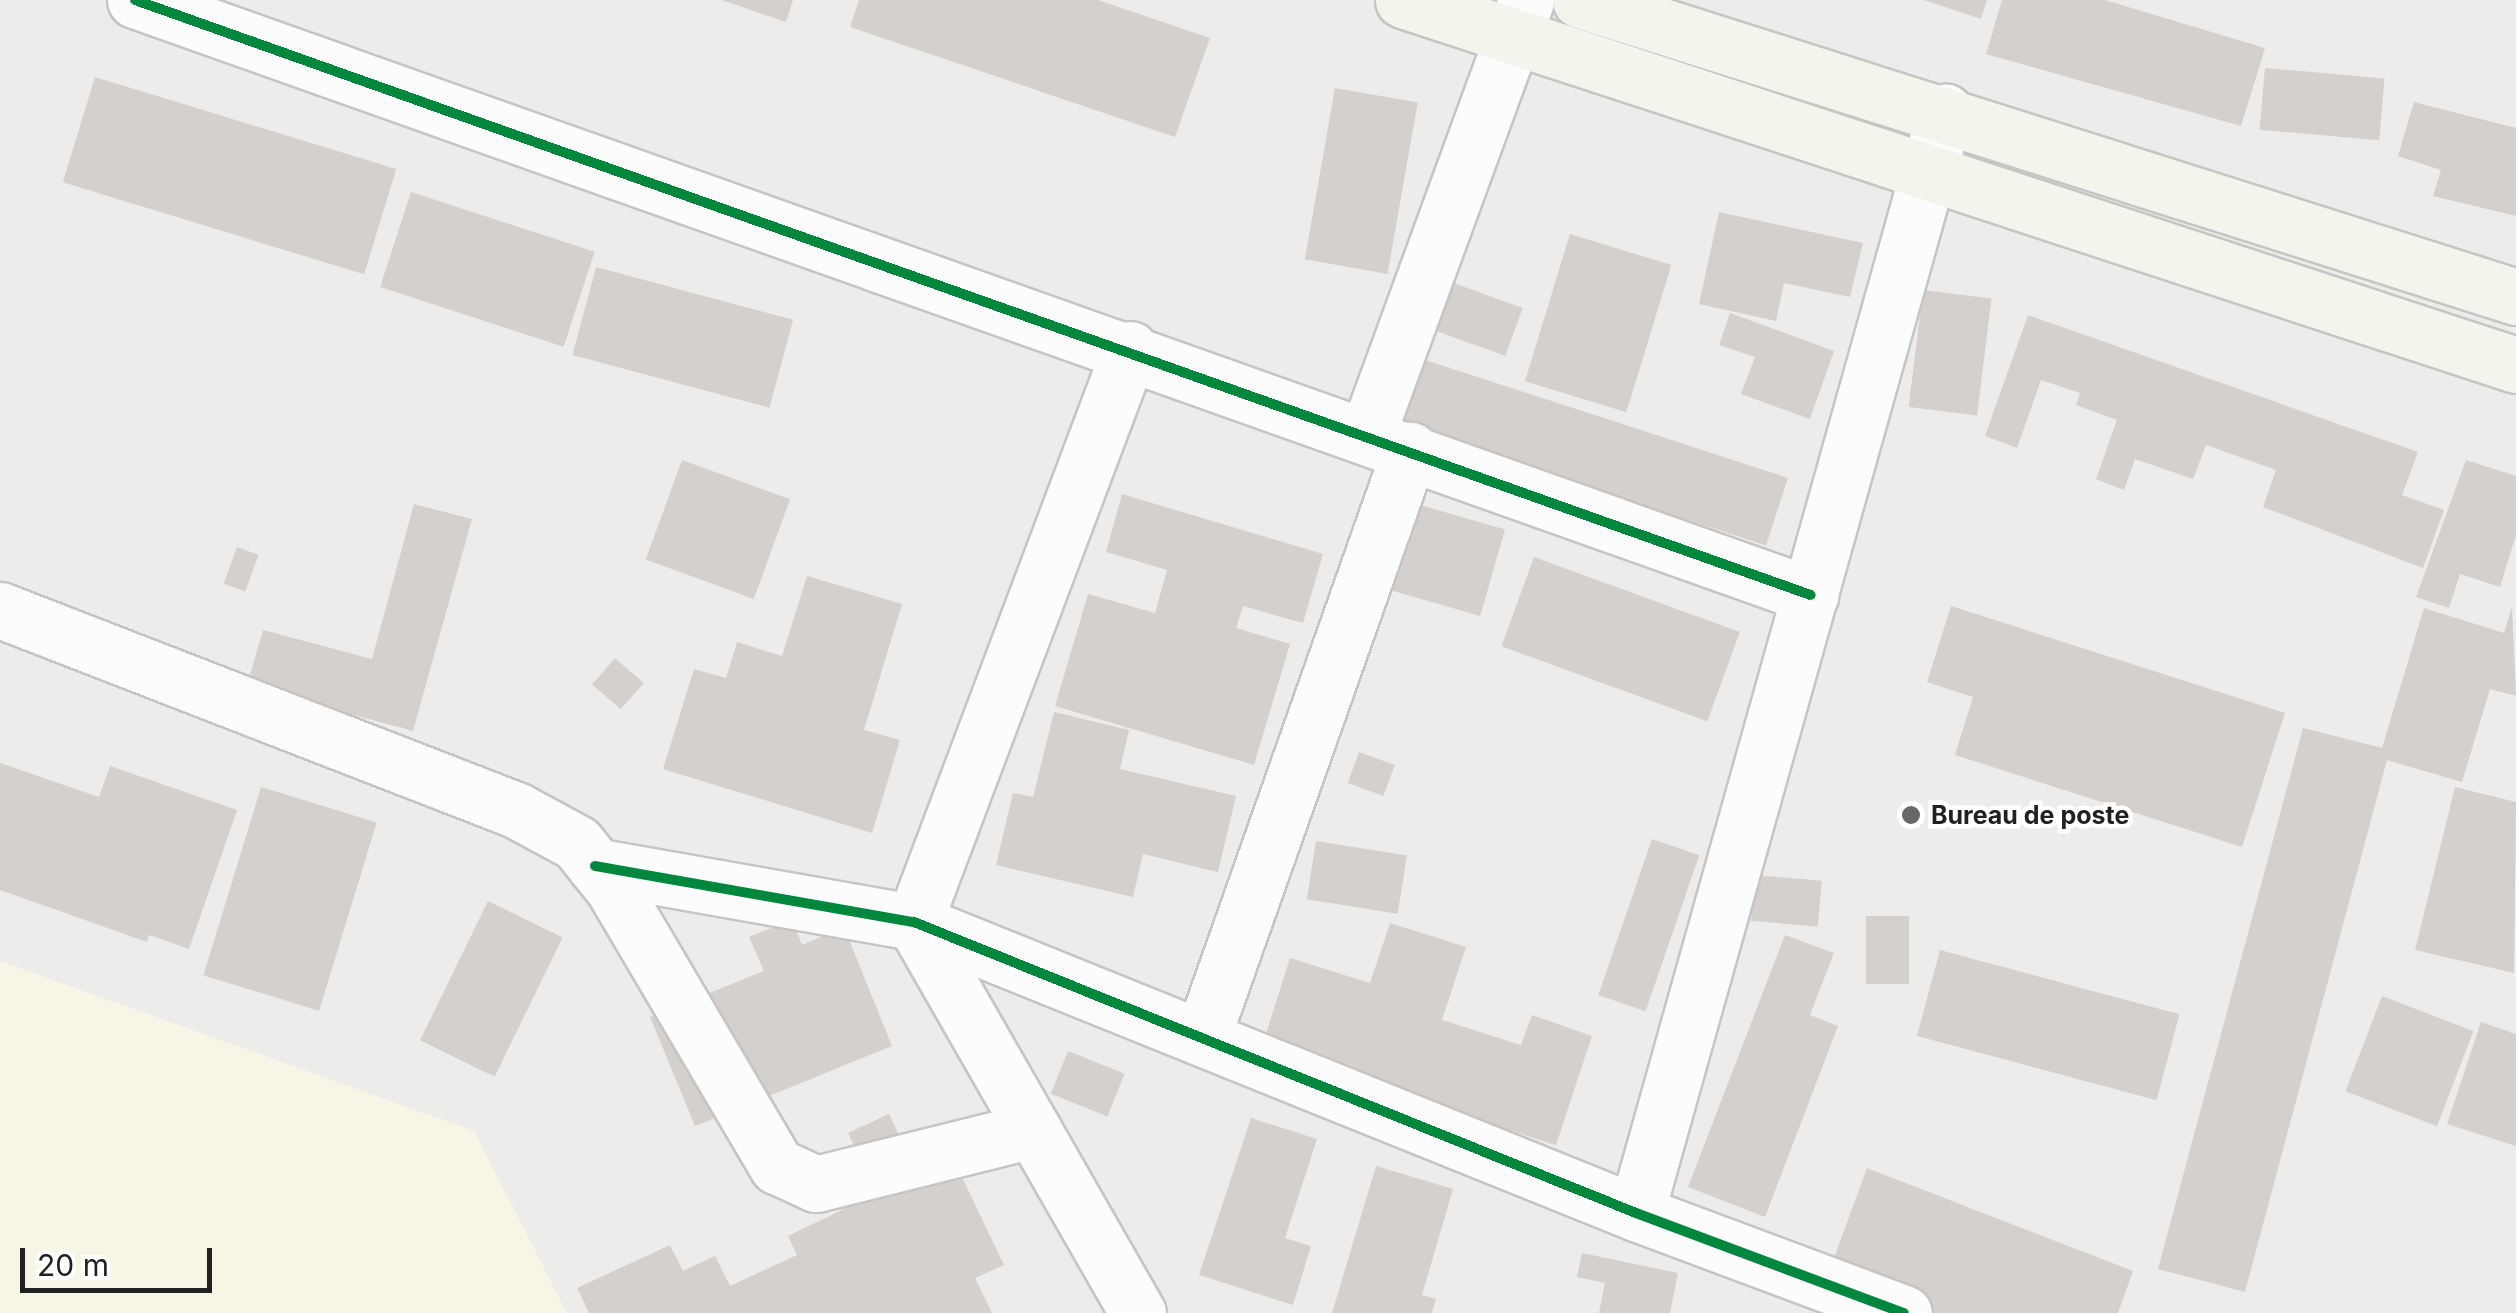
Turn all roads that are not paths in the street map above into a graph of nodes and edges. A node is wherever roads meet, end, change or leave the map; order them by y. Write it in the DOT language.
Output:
graph roads {
  1 [pos="135,0"];
  2 [pos="1403,0"];
  3 [pos="1580,0"];
  4 [pos="1518,17"];
  5 [pos="1945,112"];
  6 [pos="1931,170"];
  7 [pos="2516,298"];
  8 [pos="1130,349"];
  9 [pos="2516,365"];
  10 [pos="1388,442"];
  11 [pos="1811,596"];
  12 [pos="0,610"];
  13 [pos="594,866"];
  14 [pos="914,922"];
  15 [pos="1202,1038"];
  16 [pos="1034,1130"];
  17 [pos="1636,1214"];
  18 [pos="1138,1313"];
  19 [pos="1904,1313"];
  1 -- 8 [label="street"];
  2 -- 4 [label="main road"];
  3 -- 5 [label="main road"];
  4 -- 6 [label="main road"];
  4 -- 10 [label="street"];
  5 -- 6 [label="street"];
  5 -- 7 [label="main road"];
  6 -- 9 [label="main road"];
  6 -- 11 [label="street"];
  8 -- 10 [label="street"];
  8 -- 14 [label="street"];
  10 -- 11 [label="street"];
  10 -- 15 [label="street"];
  11 -- 17 [label="street"];
  12 -- 13 [label="street"];
  13 -- 14 [label="street"];
  13 -- 16 [label="street"];
  14 -- 15 [label="street"];
  14 -- 16 [label="street"];
  15 -- 17 [label="street"];
  16 -- 18 [label="street"];
  17 -- 19 [label="street"];
}
